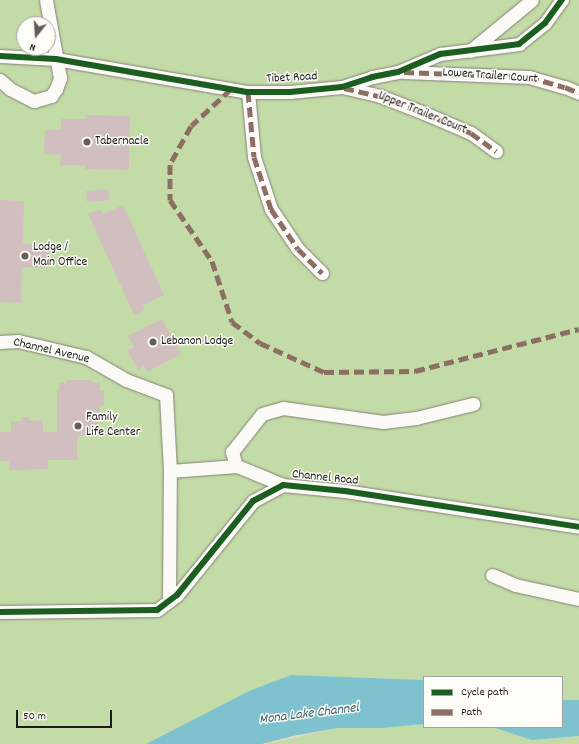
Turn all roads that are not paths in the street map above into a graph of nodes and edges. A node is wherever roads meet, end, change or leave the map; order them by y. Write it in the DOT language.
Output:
graph roads {
  1 [pos="46,0"];
  2 [pos="532,0"];
  3 [pos="562,0"];
  4 [pos="470,51"];
  5 [pos="0,56"];
  6 [pos="56,59"];
  7 [pos="398,72"];
  8 [pos="0,80"];
  9 [pos="342,87"];
  10 [pos="248,92"];
  11 [pos="579,93"];
  12 [pos="496,151"];
  13 [pos="322,273"];
  14 [pos="0,342"];
  15 [pos="473,404"];
  16 [pos="236,466"];
  17 [pos="170,471"];
  18 [pos="283,485"];
  19 [pos="579,527"];
  20 [pos="492,575"];
  21 [pos="579,599"];
  22 [pos="169,601"];
  23 [pos="0,612"];
  1 -- 6 [label="street"];
  2 -- 4 [label="street"];
  3 -- 4 [label="street, Tibet Road"];
  4 -- 7 [label="street, Tibet Road"];
  5 -- 6 [label="street, Tibet Road"];
  6 -- 8 [label="street"];
  6 -- 10 [label="street, Tibet Road"];
  7 -- 9 [label="street, Tibet Road"];
  7 -- 11 [label="street, Lower Trailer Court"];
  9 -- 10 [label="street, Tibet Road"];
  9 -- 12 [label="street, Upper Trailer Court"];
  10 -- 13 [label="street"];
  14 -- 17 [label="street, Channel Avenue"];
  15 -- 16 [label="street"];
  16 -- 17 [label="street"];
  16 -- 18 [label="street"];
  17 -- 22 [label="street"];
  18 -- 19 [label="street, Channel Road"];
  18 -- 22 [label="street, Channel Road"];
  20 -- 21 [label="street"];
  22 -- 23 [label="street, Channel Road"];
}
